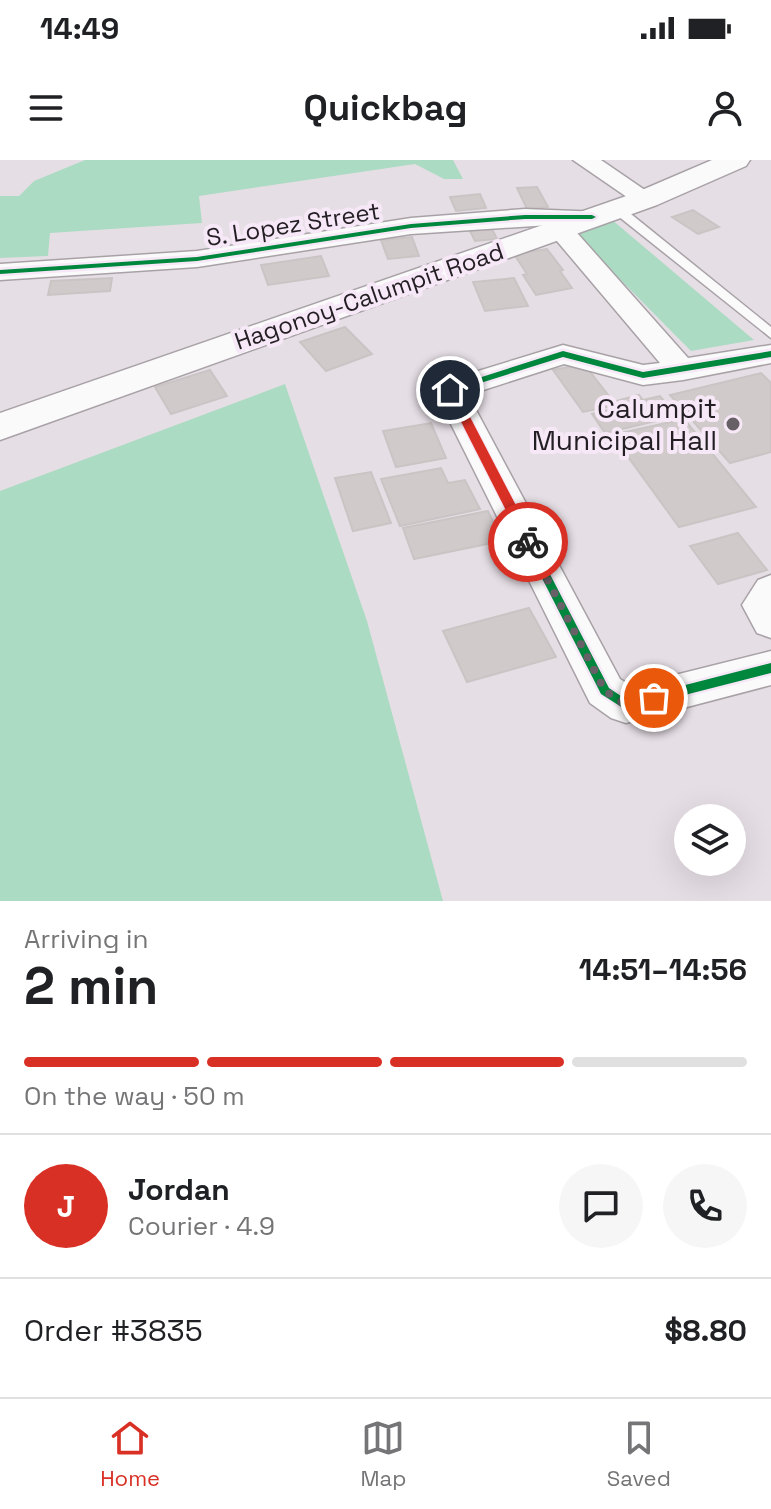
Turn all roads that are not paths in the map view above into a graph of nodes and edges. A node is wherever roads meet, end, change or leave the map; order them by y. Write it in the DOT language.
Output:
graph roads {
  1 [pos="585,160"];
  2 [pos="736,160"];
  3 [pos="618,208"];
  4 [pos="560,229"];
  5 [pos="0,272"];
  6 [pos="771,334"];
  7 [pos="771,354"];
  8 [pos="683,371"];
  9 [pos="0,427"];
  10 [pos="771,590"];
  11 [pos="771,622"];
  12 [pos="771,668"];
  1 -- 3 [label="street"];
  2 -- 3 [label="main road, Hagonoy-Calumpit Road"];
  3 -- 4 [label="main road, Hagonoy-Calumpit Road"];
  3 -- 5 [label="street, S. Lopez Street"];
  3 -- 6 [label="lane"];
  4 -- 8 [label="street"];
  4 -- 9 [label="main road, Hagonoy-Calumpit Road"];
  7 -- 8 [label="street"];
  8 -- 12 [label="street"];
  10 -- 11 [label="street"];
}
